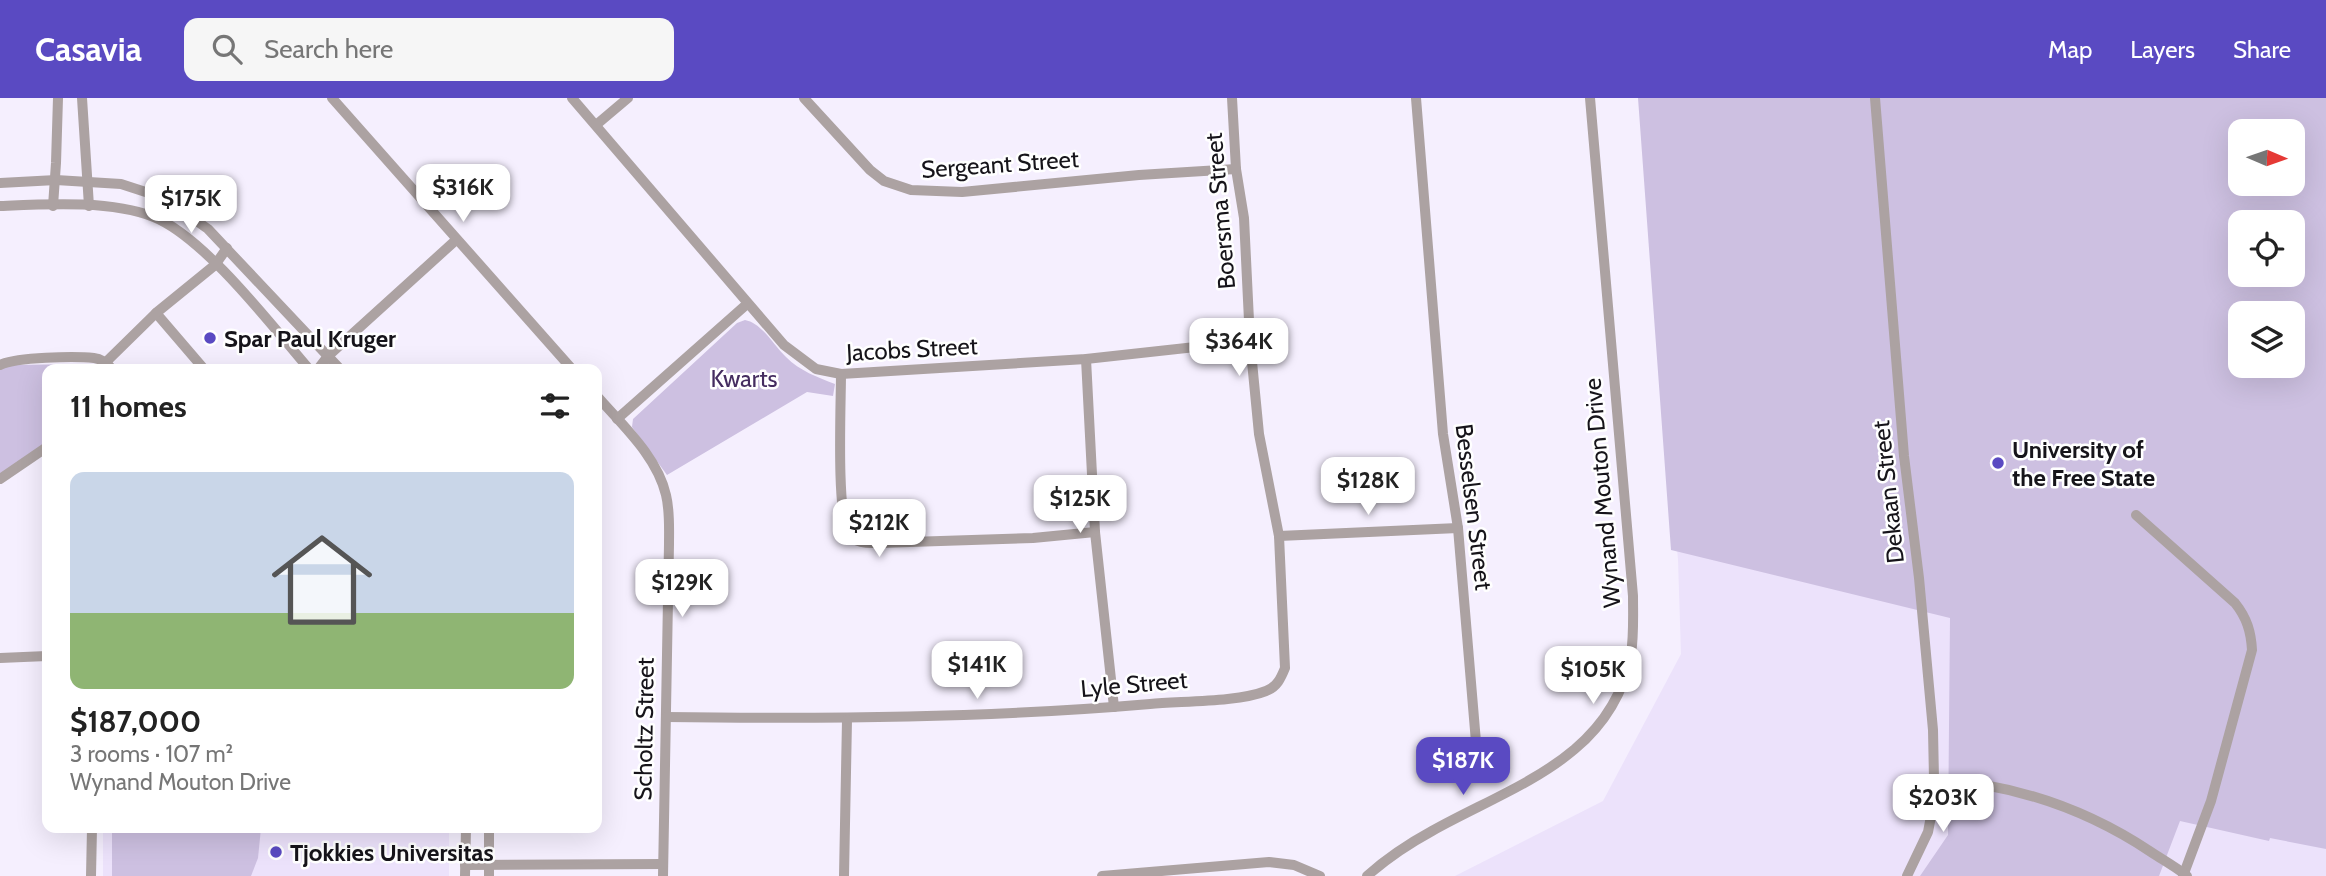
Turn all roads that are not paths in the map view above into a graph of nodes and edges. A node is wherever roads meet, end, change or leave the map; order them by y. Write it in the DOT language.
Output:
graph roads {
  1 [pos="58,98"];
  2 [pos="82,98"];
  3 [pos="332,98"];
  4 [pos="572,98"];
  5 [pos="628,98"];
  6 [pos="804,98"];
  7 [pos="1232,98"];
  8 [pos="1416,98"];
  9 [pos="1590,98"];
  10 [pos="1875,98"];
  11 [pos="596,125"];
  12 [pos="1236,169"];
  13 [pos="56,180"];
  14 [pos="88,181"];
  15 [pos="0,183"];
  16 [pos="0,206"];
  17 [pos="52,206"];
  18 [pos="89,206"];
  19 [pos="456,240"];
  20 [pos="228,248"];
  21 [pos="215,265"];
  22 [pos="747,304"];
  23 [pos="156,313"];
  24 [pos="1250,341"];
  25 [pos="328,356"];
  26 [pos="1086,359"];
  27 [pos="105,364"];
  28 [pos="111,364"];
  29 [pos="200,364"];
  30 [pos="305,364"];
  31 [pos="322,364"];
  32 [pos="335,364"];
  33 [pos="568,364"];
  34 [pos="0,365"];
  35 [pos="841,374"];
  36 [pos="602,402"];
  37 [pos="617,419"];
  38 [pos="42,450"];
  39 [pos="0,479"];
  40 [pos="2136,515"];
  41 [pos="1458,528"];
  42 [pos="1096,532"];
  43 [pos="1279,536"];
  44 [pos="1285,654"];
  45 [pos="42,656"];
  46 [pos="0,658"];
  47 [pos="1114,707"];
  48 [pos="666,718"];
  49 [pos="847,720"];
  50 [pos="1477,754"];
  51 [pos="1934,779"];
  52 [pos="92,833"];
  53 [pos="466,833"];
  54 [pos="489,833"];
  55 [pos="663,864"];
  56 [pos="465,865"];
  57 [pos="489,870"];
  58 [pos="2185,875"];
  59 [pos="91,876"];
  60 [pos="465,876"];
  61 [pos="663,876"];
  62 [pos="844,876"];
  63 [pos="1102,876"];
  64 [pos="1320,876"];
  65 [pos="1367,876"];
  66 [pos="1906,876"];
  1 -- 13 [label="street"];
  2 -- 14 [label="street"];
  3 -- 19 [label="street"];
  4 -- 11 [label="street, Jacobs Street"];
  5 -- 11 [label="street"];
  6 -- 12 [label="street, Sergeant Street"];
  7 -- 12 [label="street, Boersma Street"];
  8 -- 41 [label="street, Besselsen Street"];
  9 -- 65 [label="street, Wynand Mouton Drive"];
  10 -- 51 [label="street, Dekaan Street"];
  11 -- 22 [label="street, Jacobs Street"];
  12 -- 24 [label="street, Boersma Street"];
  13 -- 14 [label="street"];
  13 -- 15 [label="street"];
  13 -- 17 [label="street"];
  14 -- 18 [label="street"];
  14 -- 20 [label="street"];
  16 -- 17 [label="street"];
  17 -- 18 [label="street"];
  18 -- 21 [label="street"];
  19 -- 25 [label="street"];
  19 -- 33 [label="street"];
  20 -- 21 [label="street"];
  20 -- 25 [label="street"];
  21 -- 23 [label="street"];
  21 -- 30 [label="street"];
  22 -- 35 [label="street, Jacobs Street"];
  22 -- 37 [label="street"];
  23 -- 28 [label="street"];
  23 -- 29 [label="street"];
  24 -- 26 [label="street, Jacobs Street"];
  24 -- 43 [label="street, Boersma Street"];
  25 -- 31 [label="street"];
  25 -- 32 [label="street"];
  26 -- 35 [label="street, Jacobs Street"];
  26 -- 42 [label="street"];
  27 -- 34 [label="street"];
  35 -- 42 [label="street"];
  36 -- 37 [label="street, Scholtz Street"];
  37 -- 48 [label="street, Scholtz Street"];
  38 -- 39 [label="street"];
  40 -- 58 [label="street"];
  41 -- 43 [label="street"];
  41 -- 50 [label="street, Besselsen Street"];
  42 -- 47 [label="street"];
  43 -- 44 [label="street, Boersma Street"];
  44 -- 47 [label="street, Lyle Street"];
  45 -- 46 [label="street"];
  47 -- 49 [label="street, Lyle Street"];
  48 -- 49 [label="street, Lyle Street"];
  48 -- 55 [label="street, Scholtz Street"];
  49 -- 62 [label="street"];
  51 -- 58 [label="street"];
  51 -- 66 [label="street, Dekaan Street"];
  52 -- 59 [label="street"];
  53 -- 56 [label="street"];
  54 -- 57 [label="street"];
  55 -- 57 [label="street"];
  55 -- 61 [label="street, Scholtz Street"];
  56 -- 57 [label="street"];
  56 -- 60 [label="street"];
  63 -- 64 [label="street"];
}
